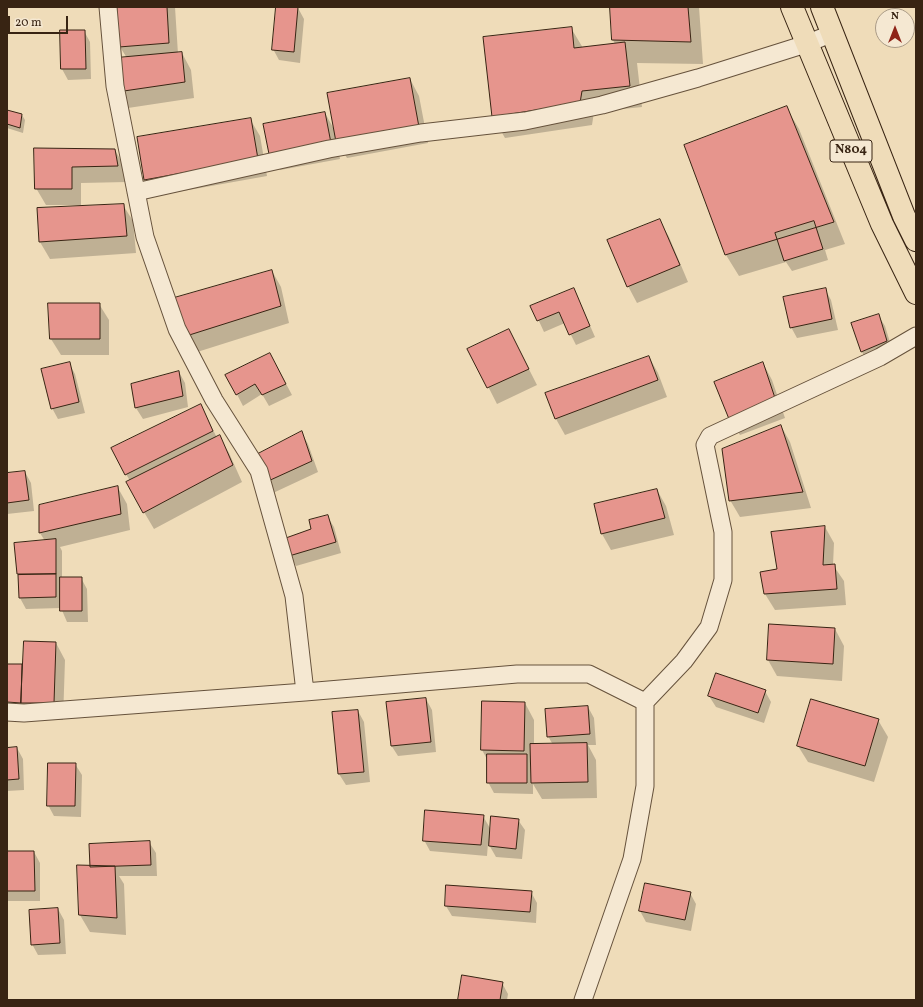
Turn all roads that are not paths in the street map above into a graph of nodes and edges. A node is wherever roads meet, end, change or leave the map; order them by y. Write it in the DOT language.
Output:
graph roads {
  1 [pos="108,7"];
  2 [pos="792,7"];
  3 [pos="822,7"];
  4 [pos="833,33"];
  5 [pos="806,44"];
  6 [pos="136,192"];
  7 [pos="916,240"];
  8 [pos="916,293"];
  9 [pos="916,336"];
  10 [pos="305,692"];
  11 [pos="644,702"];
  12 [pos="7,712"];
  13 [pos="583,1000"];
  1 -- 6 [label="street"];
  2 -- 5 [label="highway, N804"];
  3 -- 4 [label="highway, N804"];
  4 -- 5 [label="street"];
  4 -- 7 [label="highway, N804"];
  5 -- 6 [label="street"];
  5 -- 8 [label="highway, N804"];
  6 -- 10 [label="street"];
  9 -- 11 [label="street"];
  10 -- 11 [label="street"];
  10 -- 12 [label="street"];
  11 -- 13 [label="street"];
}
